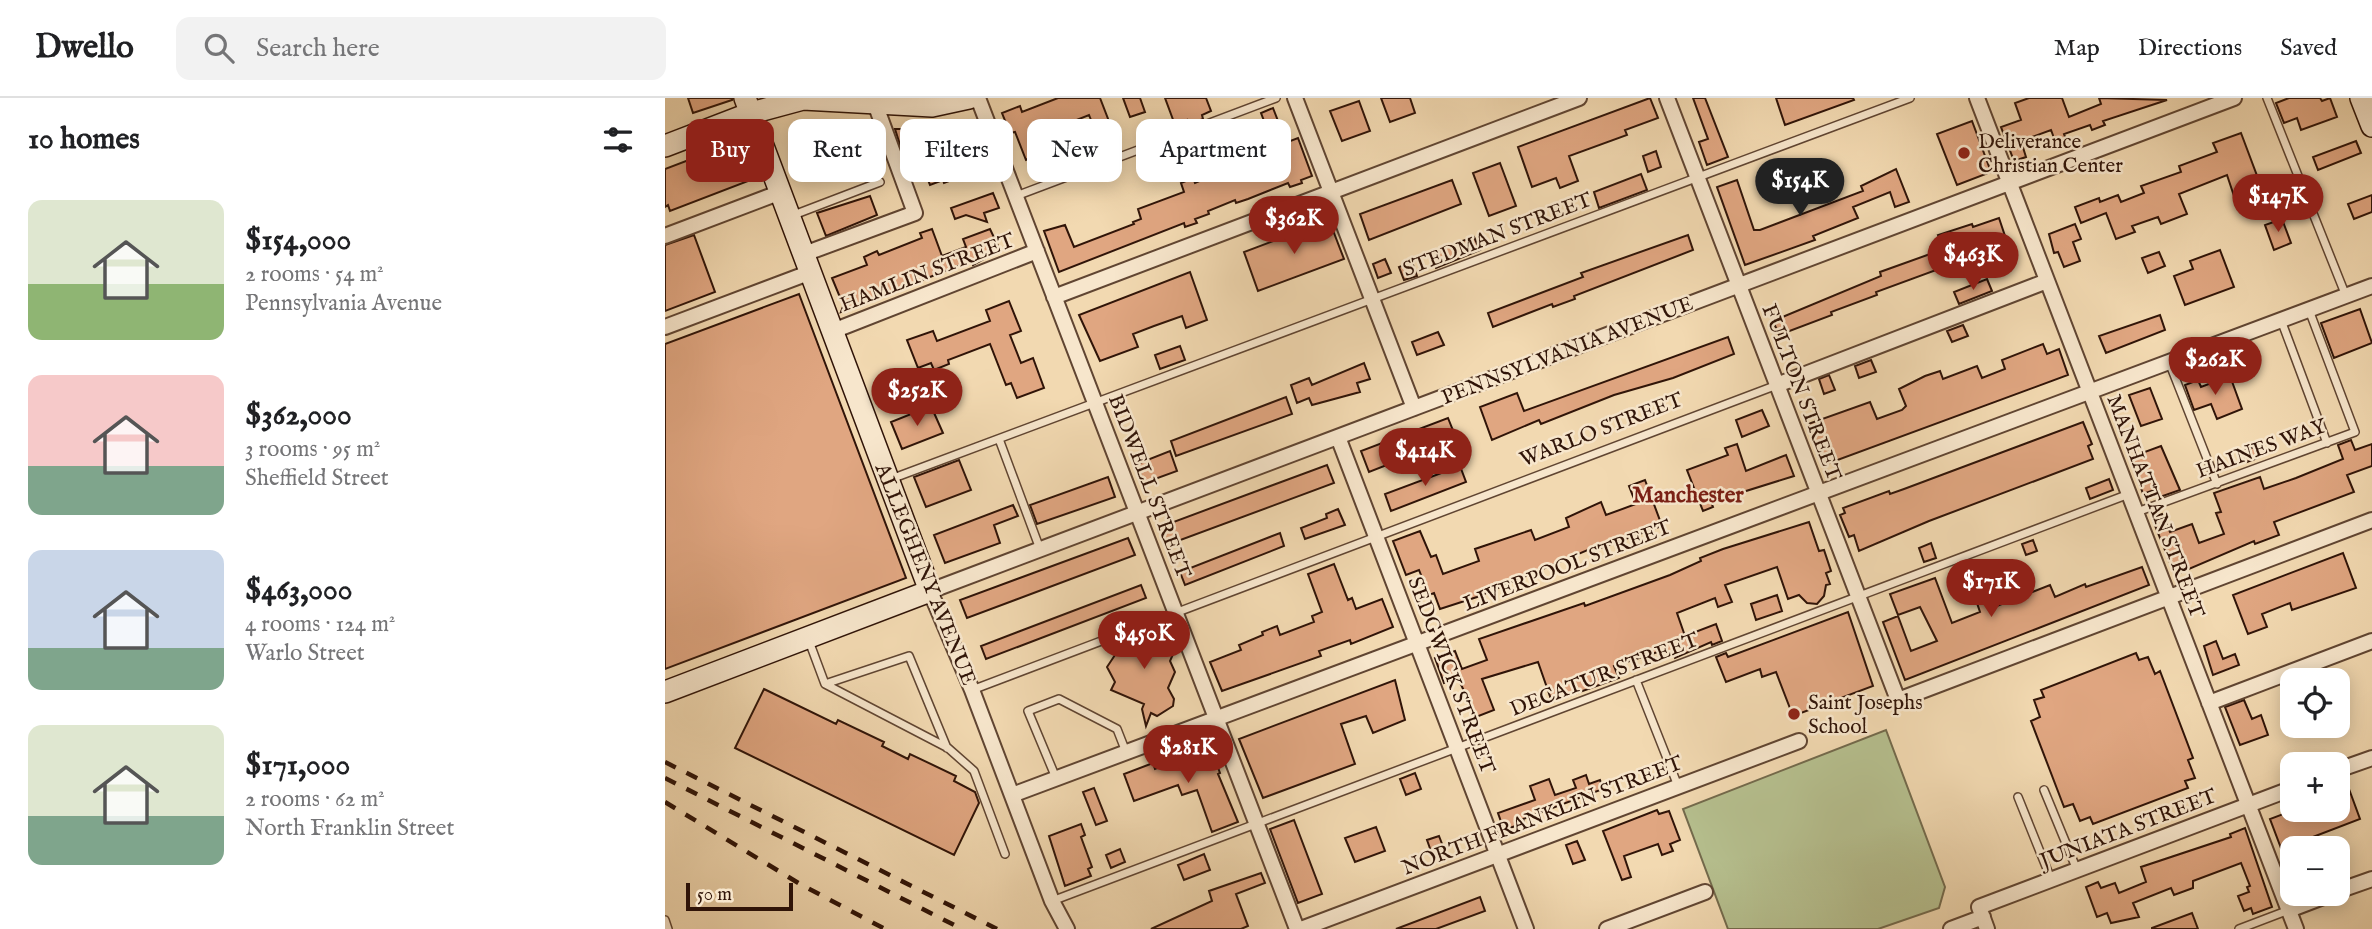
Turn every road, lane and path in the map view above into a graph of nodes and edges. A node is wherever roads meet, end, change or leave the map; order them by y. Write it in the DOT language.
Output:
graph roads {
  1 [pos="969,98"];
  2 [pos="978,98"];
  3 [pos="1276,98"];
  4 [pos="1296,98"];
  5 [pos="1579,98"];
  6 [pos="1667,98"];
  7 [pos="1910,98"];
  8 [pos="1976,98"];
  9 [pos="2234,98"];
  10 [pos="2267,98"];
  11 [pos="2361,98"];
  12 [pos="874,102"];
  13 [pos="748,106"];
  14 [pos="2372,126"];
  15 [pos="665,146"];
  16 [pos="1698,178"];
  17 [pos="880,182"];
  18 [pos="2009,183"];
  19 [pos="781,192"];
  20 [pos="1331,192"];
  21 [pos="1016,196"];
  22 [pos="790,216"];
  23 [pos="665,236"];
  24 [pos="1037,251"];
  25 [pos="807,263"];
  26 [pos="2047,281"];
  27 [pos="1739,285"];
  28 [pos="2372,286"];
  29 [pos="1054,296"];
  30 [pos="2346,296"];
  31 [pos="1372,300"];
  32 [pos="2309,310"];
  33 [pos="2281,320"];
  34 [pos="665,327"];
  35 [pos="833,331"];
  36 [pos="2169,362"];
  37 [pos="1777,385"];
  38 [pos="2089,392"];
  39 [pos="1095,404"];
  40 [pos="1414,408"];
  41 [pos="1338,437"];
  42 [pos="999,439"];
  43 [pos="2327,443"];
  44 [pos="889,480"];
  45 [pos="2217,484"];
  46 [pos="1819,493"];
  47 [pos="2129,494"];
  48 [pos="2136,512"];
  49 [pos="1137,513"];
  50 [pos="2372,520"];
  51 [pos="1376,536"];
  52 [pos="1040,549"];
  53 [pos="930,591"];
  54 [pos="1858,596"];
  55 [pos="2169,598"];
  56 [pos="1175,611"];
  57 [pos="808,637"];
  58 [pos="2372,641"];
  59 [pos="1417,643"];
  60 [pos="1636,680"];
  61 [pos="825,684"];
  62 [pos="972,690"];
  63 [pos="665,692"];
  64 [pos="2209,703"];
  65 [pos="1216,719"];
  66 [pos="1799,741"];
  67 [pos="948,748"];
  68 [pos="1457,748"];
  69 [pos="1126,752"];
  70 [pos="2372,758"];
  71 [pos="2350,766"];
  72 [pos="1056,779"];
  73 [pos="1678,786"];
  74 [pos="2044,790"];
  75 [pos="2280,793"];
  76 [pos="1012,795"];
  77 [pos="2018,797"];
  78 [pos="2248,805"];
  79 [pos="1256,824"];
  80 [pos="1005,854"];
  81 [pos="1498,855"];
  82 [pos="2077,870"];
  83 [pos="2051,879"];
  84 [pos="2372,879"];
  85 [pos="2350,887"];
  86 [pos="1705,892"];
  87 [pos="1052,901"];
  88 [pos="2300,906"];
  89 [pos="2289,910"];
  90 [pos="1983,918"];
  91 [pos="665,920"];
  92 [pos="668,929"];
  93 [pos="1067,929"];
  94 [pos="1299,929"];
  95 [pos="1526,929"];
  96 [pos="1607,929"];
  97 [pos="1951,929"];
  98 [pos="2239,929"];
  99 [pos="2296,929"];
  1 -- 12 [label="street"];
  2 -- 21 [label="street, BIDWELL STREET"];
  3 -- 21 [label="lane"];
  4 -- 20 [label="street"];
  5 -- 20 [label="street"];
  6 -- 16 [label="street, FULTON STREET"];
  7 -- 16 [label="lane, STEDMAN STREET"];
  8 -- 18 [label="street, MANHATTAN STREET"];
  9 -- 18 [label="street, PENNSYLVANIA AVENUE"];
  10 -- 30 [label="lane"];
  11 -- 14 [label="street"];
  12 -- 13 [label="street"];
  12 -- 25 [label="street"];
  13 -- 15 [label="street"];
  13 -- 19 [label="street, ALLEGHENY AVENUE"];
  16 -- 27 [label="street, FULTON STREET"];
  16 -- 31 [label="lane, STEDMAN STREET"];
  17 -- 22 [label="lane"];
  18 -- 26 [label="street, MANHATTAN STREET"];
  18 -- 27 [label="street, PENNSYLVANIA AVENUE"];
  19 -- 22 [label="street, ALLEGHENY AVENUE"];
  19 -- 23 [label="street"];
  20 -- 29 [label="street"];
  20 -- 31 [label="street"];
  21 -- 24 [label="street, BIDWELL STREET"];
  22 -- 25 [label="street, ALLEGHENY AVENUE"];
  24 -- 29 [label="street, BIDWELL STREET"];
  24 -- 35 [label="street, HAMLIN STREET"];
  25 -- 34 [label="street"];
  25 -- 35 [label="street, ALLEGHENY AVENUE"];
  26 -- 37 [label="street, WARLO STREET"];
  26 -- 38 [label="street, MANHATTAN STREET"];
  27 -- 37 [label="street, FULTON STREET"];
  27 -- 40 [label="street, PENNSYLVANIA AVENUE"];
  28 -- 30 [label="street, LIVERPOOL STREET"];
  29 -- 39 [label="street, BIDWELL STREET"];
  30 -- 32 [label="street, LIVERPOOL STREET"];
  31 -- 39 [label="lane, STEDMAN STREET"];
  31 -- 40 [label="street"];
  32 -- 33 [label="street, LIVERPOOL STREET"];
  32 -- 43 [label="lane, HAINES WAY"];
  33 -- 36 [label="street, LIVERPOOL STREET"];
  33 -- 43 [label="lane"];
  35 -- 44 [label="street, ALLEGHENY AVENUE"];
  36 -- 38 [label="street, LIVERPOOL STREET"];
  36 -- 45 [label="lane"];
  37 -- 46 [label="street, FULTON STREET"];
  37 -- 51 [label="lane, WARLO STREET"];
  38 -- 46 [label="street, LIVERPOOL STREET"];
  38 -- 47 [label="street, MANHATTAN STREET"];
  39 -- 42 [label="lane, STEDMAN STREET"];
  39 -- 49 [label="street, BIDWELL STREET"];
  40 -- 41 [label="street, PENNSYLVANIA AVENUE"];
  41 -- 49 [label="street, PENNSYLVANIA AVENUE"];
  41 -- 51 [label="street, SEDGWICK STREET"];
  42 -- 44 [label="lane, STEDMAN STREET"];
  42 -- 52 [label="lane"];
  43 -- 45 [label="lane, HAINES WAY"];
  44 -- 53 [label="street, ALLEGHENY AVENUE"];
  45 -- 48 [label="lane, HAINES WAY"];
  46 -- 54 [label="street, FULTON STREET"];
  46 -- 59 [label="street, LIVERPOOL STREET"];
  47 -- 48 [label="street, MANHATTAN STREET"];
  47 -- 54 [label="lane, DECATUR STREET"];
  48 -- 55 [label="street, MANHATTAN STREET"];
  49 -- 52 [label="street, PENNSYLVANIA AVENUE"];
  49 -- 56 [label="street, BIDWELL STREET"];
  50 -- 55 [label="street"];
  51 -- 56 [label="lane, WARLO STREET"];
  51 -- 59 [label="street, SEDGWICK STREET"];
  52 -- 53 [label="street, PENNSYLVANIA AVENUE"];
  53 -- 57 [label="street, PENNSYLVANIA AVENUE"];
  53 -- 62 [label="street, ALLEGHENY AVENUE"];
  54 -- 55 [label="street, FULTON STREET"];
  54 -- 60 [label="lane, DECATUR STREET"];
  55 -- 64 [label="street, MANHATTAN STREET"];
  56 -- 62 [label="lane, WARLO STREET"];
  56 -- 65 [label="street, BIDWELL STREET"];
  57 -- 61 [label="lane"];
  57 -- 63 [label="street, PENNSYLVANIA AVENUE"];
  58 -- 64 [label="street"];
  59 -- 65 [label="street, LIVERPOOL STREET"];
  59 -- 68 [label="street, SEDGWICK STREET"];
  60 -- 68 [label="lane, DECATUR STREET"];
  60 -- 73 [label="lane"];
  61 -- 67 [label="lane"];
  61 -- 67 [label="lane"];
  62 -- 76 [label="street, ALLEGHENY AVENUE"];
  64 -- 78 [label="street, MANHATTAN STREET"];
  65 -- 69 [label="street, LIVERPOOL STREET"];
  65 -- 79 [label="street, BIDWELL STREET"];
  66 -- 73 [label="street, NORTH FRANKLIN STREET"];
  67 -- 80 [label="lane"];
  68 -- 79 [label="lane, DECATUR STREET"];
  68 -- 81 [label="street, SEDGWICK STREET"];
  69 -- 72 [label="street, LIVERPOOL STREET"];
  69 -- 72 [label="lane"];
  70 -- 71 [label="street"];
  72 -- 76 [label="street, LIVERPOOL STREET"];
  73 -- 81 [label="street, NORTH FRANKLIN STREET"];
  74 -- 82 [label="lane"];
  75 -- 78 [label="street, JUNIATA STREET"];
  76 -- 87 [label="street, ALLEGHENY AVENUE"];
  77 -- 83 [label="lane"];
  78 -- 82 [label="street, JUNIATA STREET"];
  78 -- 89 [label="street, MANHATTAN STREET"];
  79 -- 87 [label="lane, DECATUR STREET"];
  79 -- 94 [label="street, BIDWELL STREET"];
  81 -- 94 [label="street, NORTH FRANKLIN STREET"];
  81 -- 95 [label="street, SEDGWICK STREET"];
  82 -- 83 [label="street, JUNIATA STREET"];
  83 -- 90 [label="street, JUNIATA STREET"];
  84 -- 85 [label="street"];
  86 -- 96 [label="street"];
  87 -- 93 [label="street, ALLEGHENY AVENUE"];
  88 -- 89 [label="street"];
  89 -- 98 [label="lane"];
  89 -- 99 [label="street, MANHATTAN STREET"];
  90 -- 97 [label="street, JUNIATA STREET"];
  91 -- 92 [label="lane"];
}
